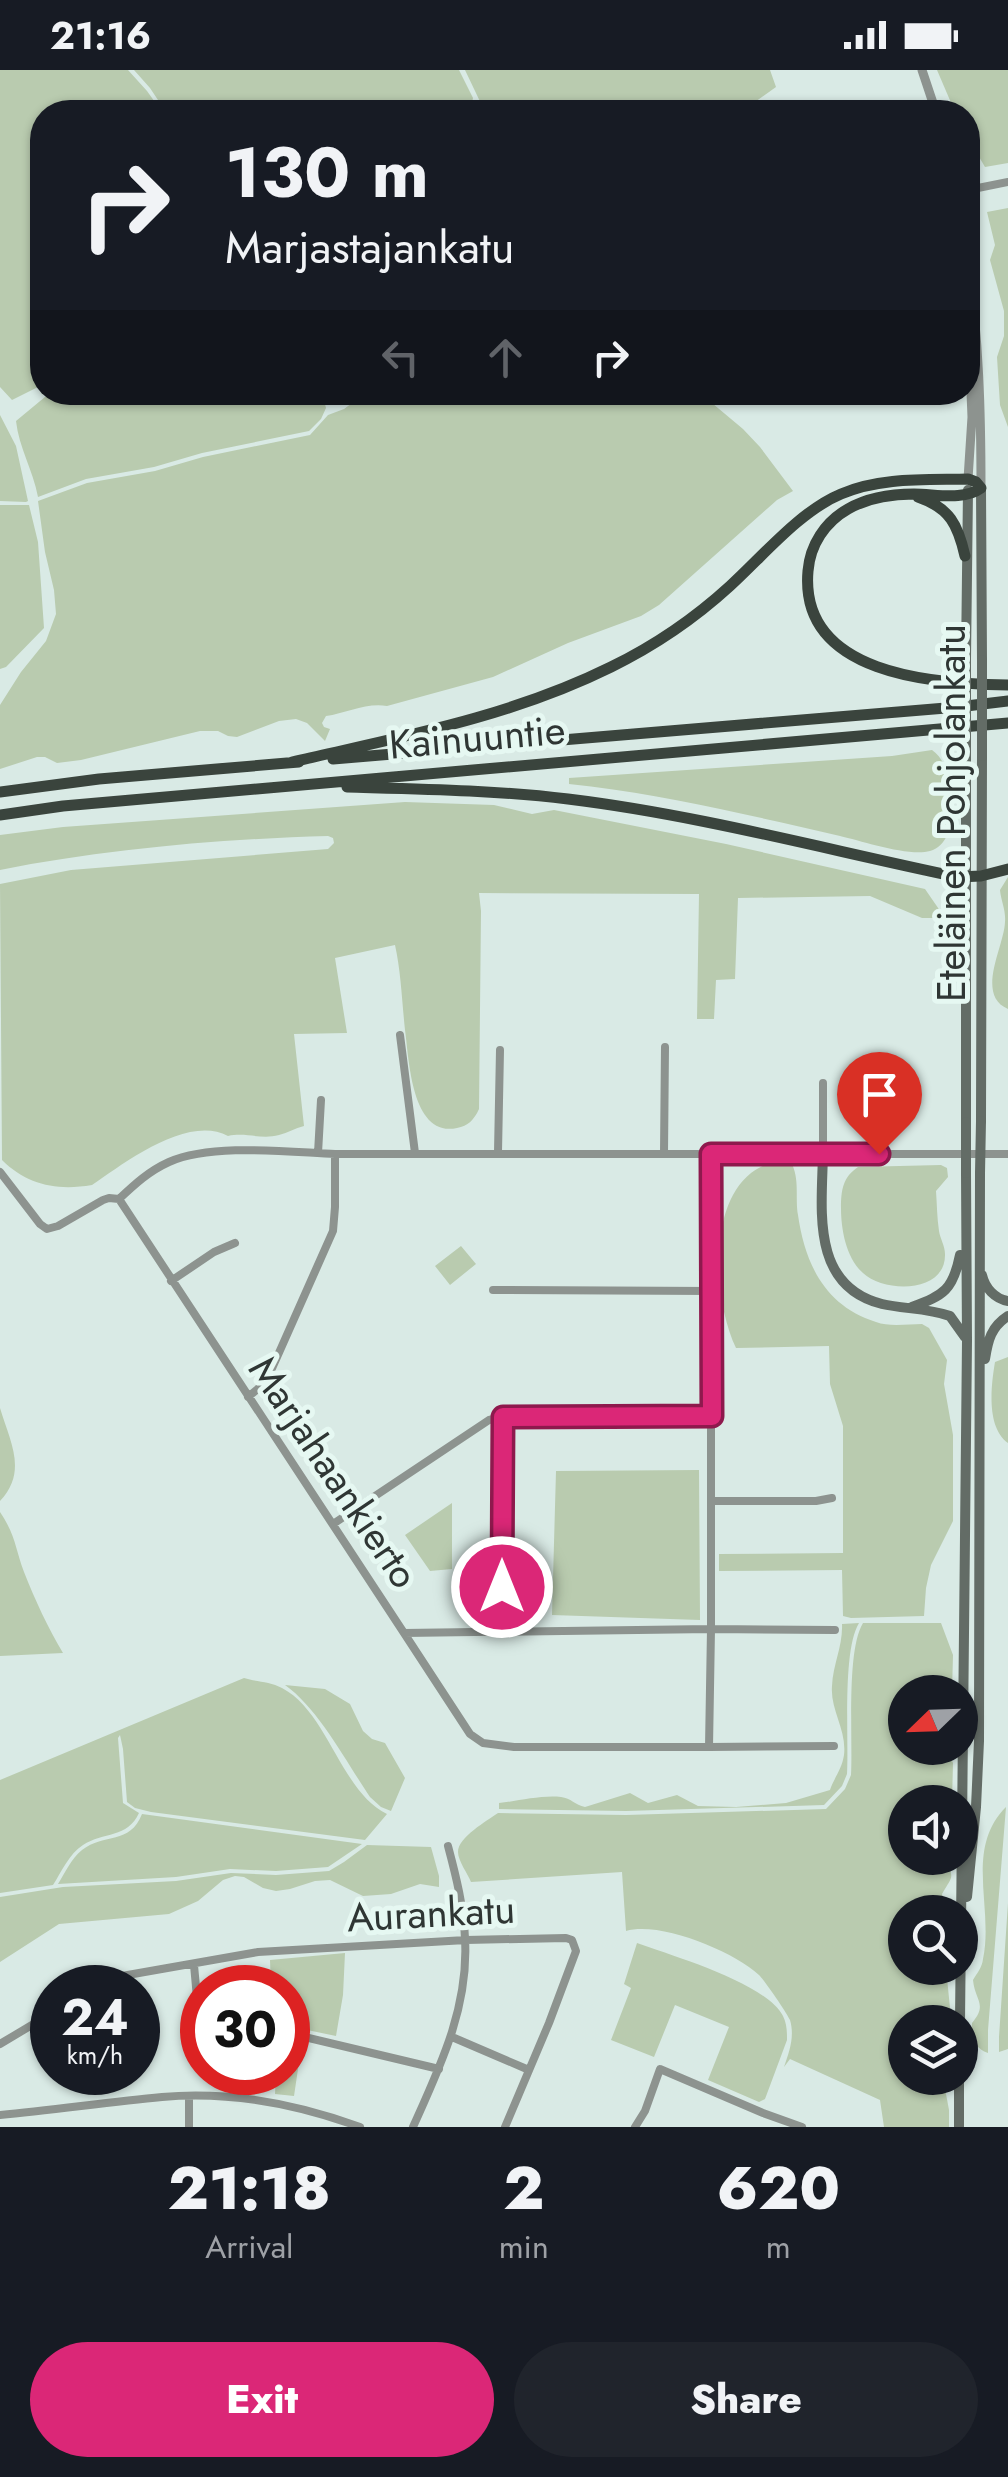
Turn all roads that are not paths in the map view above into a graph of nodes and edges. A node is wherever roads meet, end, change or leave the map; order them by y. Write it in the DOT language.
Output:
graph roads {
  1 [pos="922,70"];
  2 [pos="932,100"];
  3 [pos="1008,182"];
  4 [pos="980,188"];
  5 [pos="980,369"];
  6 [pos="972,405"];
  7 [pos="968,479"];
  8 [pos="982,488"];
  9 [pos="909,494"];
  10 [pos="968,495"];
  11 [pos="966,556"];
  12 [pos="1008,685"];
  13 [pos="1008,701"];
  14 [pos="1008,723"];
  15 [pos="292,762"];
  16 [pos="287,786"];
  17 [pos="0,792"];
  18 [pos="0,814"];
  19 [pos="1008,868"];
  20 [pos="981,876"];
  21 [pos="965,877"];
  22 [pos="400,1035"];
  23 [pos="664,1048"];
  24 [pos="500,1050"];
  25 [pos="823,1083"];
  26 [pos="321,1100"];
  27 [pos="498,1152"];
  28 [pos="318,1153"];
  29 [pos="414,1153"];
  30 [pos="823,1153"];
  31 [pos="334,1154"];
  32 [pos="664,1154"];
  33 [pos="711,1154"];
  34 [pos="1008,1154"];
  35 [pos="0,1172"];
  36 [pos="119,1199"];
  37 [pos="964,1229"];
  38 [pos="235,1243"];
  39 [pos="980,1267"];
  40 [pos="171,1281"];
  41 [pos="493,1290"];
  42 [pos="712,1291"];
  43 [pos="1008,1301"];
  44 [pos="911,1308"];
  45 [pos="1008,1316"];
  46 [pos="967,1341"];
  47 [pos="979,1390"];
  48 [pos="248,1397"];
  49 [pos="712,1416"];
  50 [pos="503,1417"];
  51 [pos="832,1498"];
  52 [pos="712,1501"];
  53 [pos="332,1524"];
  54 [pos="710,1629"];
  55 [pos="502,1630"];
  56 [pos="835,1630"];
  57 [pos="404,1633"];
  58 [pos="834,1746"];
  59 [pos="709,1747"];
  60 [pos="448,1846"];
  61 [pos="961,1895"];
  62 [pos="967,1895"];
  63 [pos="466,1940"];
  64 [pos="194,1964"];
  65 [pos="160,1970"];
  66 [pos="30,2026"];
  67 [pos="452,2037"];
  68 [pos="310,2039"];
  69 [pos="0,2044"];
  70 [pos="439,2069"];
  71 [pos="529,2070"];
  72 [pos="959,2095"];
  73 [pos="189,2097"];
  74 [pos="763,2113"];
  75 [pos="0,2115"];
  76 [pos="189,2127"];
  77 [pos="360,2127"];
  78 [pos="413,2127"];
  79 [pos="505,2127"];
  80 [pos="635,2127"];
  81 [pos="758,2127"];
  82 [pos="802,2127"];
  83 [pos="959,2127"];
  1 -- 2 [label="street"];
  3 -- 4 [label="street"];
  5 -- 8 [label="street, Eteläinen Pohjolankatu"];
  6 -- 7 [label="street, Eteläinen Pohjolankatu"];
  7 -- 8 [label="highway"];
  7 -- 10 [label="main road, Eteläinen Pohjolankatu"];
  7 -- 15 [label="highway"];
  8 -- 10 [label="highway"];
  8 -- 20 [label="main road, Eteläinen Pohjolankatu, bridge"];
  9 -- 10 [label="highway"];
  9 -- 11 [label="highway"];
  9 -- 12 [label="highway"];
  10 -- 11 [label="main road, Eteläinen Pohjolankatu"];
  11 -- 21 [label="main road, Eteläinen Pohjolankatu, bridge"];
  13 -- 15 [label="highway, Kainuuntie"];
  14 -- 16 [label="highway, Kainuuntie"];
  15 -- 17 [label="highway, Kainuuntie"];
  16 -- 18 [label="highway, Kainuuntie"];
  16 -- 21 [label="highway"];
  19 -- 20 [label="highway"];
  20 -- 21 [label="highway"];
  20 -- 39 [label="main road, Eteläinen Pohjolankatu, bridge"];
  21 -- 37 [label="main road, Eteläinen Pohjolankatu, bridge"];
  22 -- 29 [label="street"];
  23 -- 32 [label="street"];
  24 -- 27 [label="street"];
  25 -- 30 [label="street"];
  26 -- 28 [label="street"];
  27 -- 29 [label="street"];
  27 -- 32 [label="street"];
  28 -- 31 [label="street"];
  28 -- 36 [label="street"];
  29 -- 31 [label="street"];
  30 -- 33 [label="street"];
  30 -- 34 [label="street"];
  30 -- 44 [label="main road"];
  31 -- 48 [label="street"];
  32 -- 33 [label="street"];
  33 -- 42 [label="street"];
  35 -- 36 [label="street"];
  36 -- 40 [label="street, Marjahaankierto"];
  37 -- 44 [label="main road"];
  37 -- 46 [label="main road, Eteläinen Pohjolankatu"];
  38 -- 40 [label="street"];
  39 -- 43 [label="main road"];
  39 -- 47 [label="main road, Eteläinen Pohjolankatu"];
  40 -- 48 [label="street, Marjahaankierto"];
  41 -- 42 [label="street"];
  42 -- 49 [label="street"];
  44 -- 46 [label="main road"];
  45 -- 47 [label="main road"];
  46 -- 61 [label="main road, Eteläinen Pohjolankatu"];
  47 -- 62 [label="main road, Eteläinen Pohjolankatu"];
  48 -- 53 [label="street, Marjahaankierto"];
  49 -- 50 [label="street"];
  49 -- 52 [label="street"];
  50 -- 53 [label="street"];
  50 -- 55 [label="street"];
  51 -- 52 [label="street"];
  52 -- 54 [label="street"];
  53 -- 57 [label="street, Marjahaankierto"];
  54 -- 55 [label="street, Marjahaankierto"];
  54 -- 56 [label="street, Marjahaankierto"];
  54 -- 59 [label="street"];
  55 -- 57 [label="street, Marjahaankierto"];
  57 -- 59 [label="street"];
  58 -- 59 [label="street"];
  60 -- 63 [label="street"];
  63 -- 64 [label="street, Aurankatu"];
  63 -- 67 [label="street"];
  63 -- 71 [label="street, Aurankatu"];
  64 -- 65 [label="street, Aurankatu"];
  66 -- 69 [label="street"];
  67 -- 70 [label="street"];
  67 -- 71 [label="street"];
  68 -- 70 [label="street"];
  70 -- 78 [label="street"];
  71 -- 79 [label="street, Aurankatu"];
  72 -- 83 [label="main road"];
  73 -- 75 [label="street"];
  73 -- 76 [label="street"];
  73 -- 77 [label="street"];
  74 -- 80 [label="street"];
  74 -- 81 [label="street"];
  74 -- 82 [label="street"];
}
